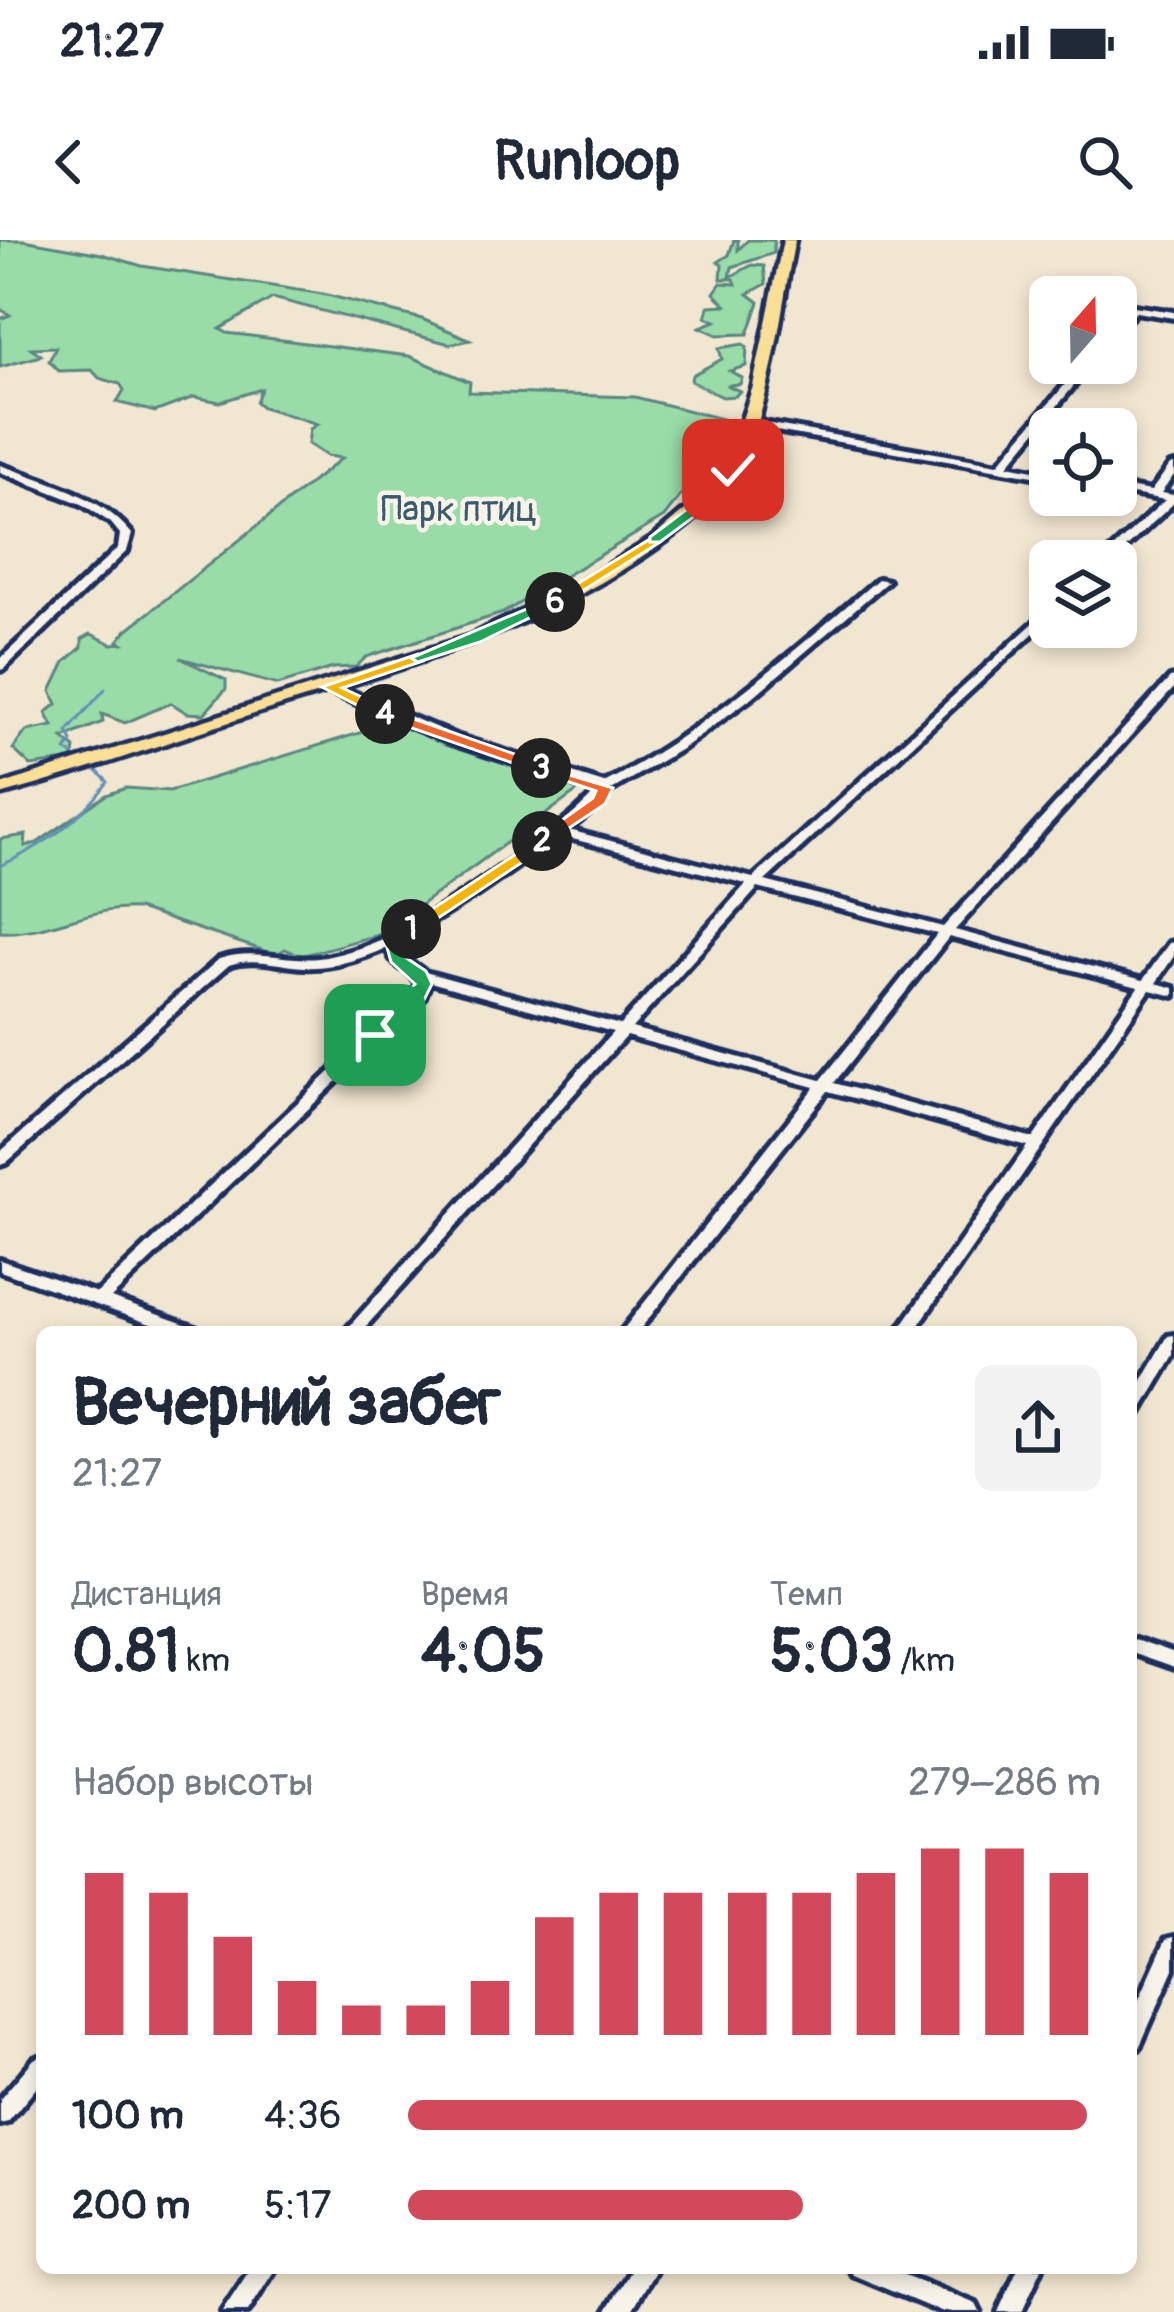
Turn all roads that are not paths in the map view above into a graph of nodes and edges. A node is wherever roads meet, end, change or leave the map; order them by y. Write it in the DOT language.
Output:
graph roads {
  1 [pos="789,240"];
  2 [pos="1137,309"];
  3 [pos="1174,315"];
  4 [pos="1070,384"];
  5 [pos="747,423"];
  6 [pos="1174,467"];
  7 [pos="0,468"];
  8 [pos="1000,468"];
  9 [pos="1029,473"];
  10 [pos="1137,492"];
  11 [pos="1154,495"];
  12 [pos="1173,498"];
  13 [pos="1128,540"];
  14 [pos="882,581"];
  15 [pos="1029,630"];
  16 [pos="0,666"];
  17 [pos="1174,681"];
  18 [pos="329,687"];
  19 [pos="605,788"];
  20 [pos="0,790"];
  21 [pos="558,831"];
  22 [pos="755,884"];
  23 [pos="945,933"];
  24 [pos="393,940"];
  25 [pos="1174,946"];
  26 [pos="420,975"];
  27 [pos="1144,984"];
  28 [pos="1174,992"];
  29 [pos="622,1033"];
  30 [pos="822,1085"];
  31 [pos="1035,1143"];
  32 [pos="0,1160"];
  33 [pos="0,1265"];
  34 [pos="101,1299"];
  35 [pos="174,1326"];
  36 [pos="357,1326"];
  37 [pos="634,1326"];
  38 [pos="909,1326"];
  39 [pos="1174,1340"];
  40 [pos="1137,1404"];
  41 [pos="1137,1648"];
  42 [pos="1174,1661"];
  43 [pos="1174,1945"];
  44 [pos="1137,2028"];
  45 [pos="36,2073"];
  46 [pos="1,2112"];
  47 [pos="260,2274"];
  48 [pos="641,2274"];
  49 [pos="875,2274"];
  50 [pos="1027,2274"];
  51 [pos="234,2312"];
  52 [pos="618,2312"];
  53 [pos="968,2312"];
  54 [pos="1010,2312"];
  1 -- 5 [label="main road"];
  2 -- 3 [label="street"];
  4 -- 8 [label="street"];
  5 -- 8 [label="street"];
  5 -- 18 [label="main road"];
  6 -- 11 [label="street"];
  7 -- 16 [label="street"];
  8 -- 9 [label="street"];
  10 -- 11 [label="street"];
  11 -- 12 [label="street"];
  12 -- 13 [label="street"];
  14 -- 19 [label="street"];
  15 -- 22 [label="street"];
  17 -- 23 [label="street"];
  18 -- 19 [label="street"];
  18 -- 20 [label="main road"];
  19 -- 21 [label="street"];
  21 -- 22 [label="street"];
  21 -- 24 [label="street"];
  22 -- 23 [label="street"];
  22 -- 29 [label="street"];
  23 -- 27 [label="street"];
  23 -- 30 [label="street"];
  24 -- 26 [label="street"];
  24 -- 32 [label="street"];
  25 -- 27 [label="street"];
  26 -- 29 [label="street"];
  26 -- 34 [label="street"];
  27 -- 28 [label="street"];
  27 -- 31 [label="street"];
  29 -- 30 [label="street"];
  29 -- 36 [label="street"];
  30 -- 31 [label="street"];
  30 -- 37 [label="street"];
  31 -- 38 [label="street"];
  33 -- 34 [label="street"];
  34 -- 35 [label="street"];
  39 -- 40 [label="street"];
  41 -- 42 [label="street"];
  43 -- 44 [label="street"];
  45 -- 46 [label="street"];
  47 -- 51 [label="street"];
  48 -- 52 [label="street"];
  49 -- 53 [label="street"];
  50 -- 54 [label="street"];
}
